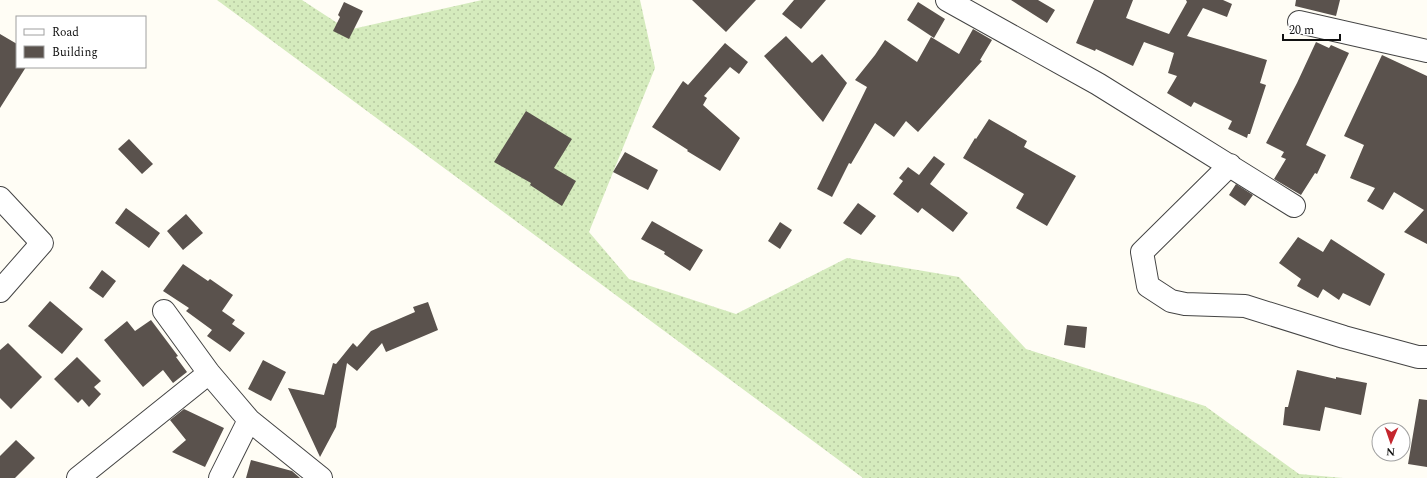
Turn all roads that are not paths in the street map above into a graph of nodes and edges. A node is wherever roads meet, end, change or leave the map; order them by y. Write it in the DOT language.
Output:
graph roads {
  1 [pos="947,0"];
  2 [pos="1299,22"];
  3 [pos="1427,51"];
  4 [pos="1230,165"];
  5 [pos="0,198"];
  6 [pos="1294,206"];
  7 [pos="0,291"];
  8 [pos="164,311"];
  9 [pos="1427,357"];
  10 [pos="209,373"];
  11 [pos="249,420"];
  12 [pos="78,478"];
  13 [pos="220,478"];
  14 [pos="320,478"];
  1 -- 4 [label="street"];
  2 -- 3 [label="street"];
  4 -- 6 [label="street"];
  4 -- 9 [label="street"];
  5 -- 7 [label="street"];
  8 -- 10 [label="street"];
  10 -- 11 [label="street"];
  10 -- 12 [label="street"];
  11 -- 13 [label="street"];
  11 -- 14 [label="street"];
}
